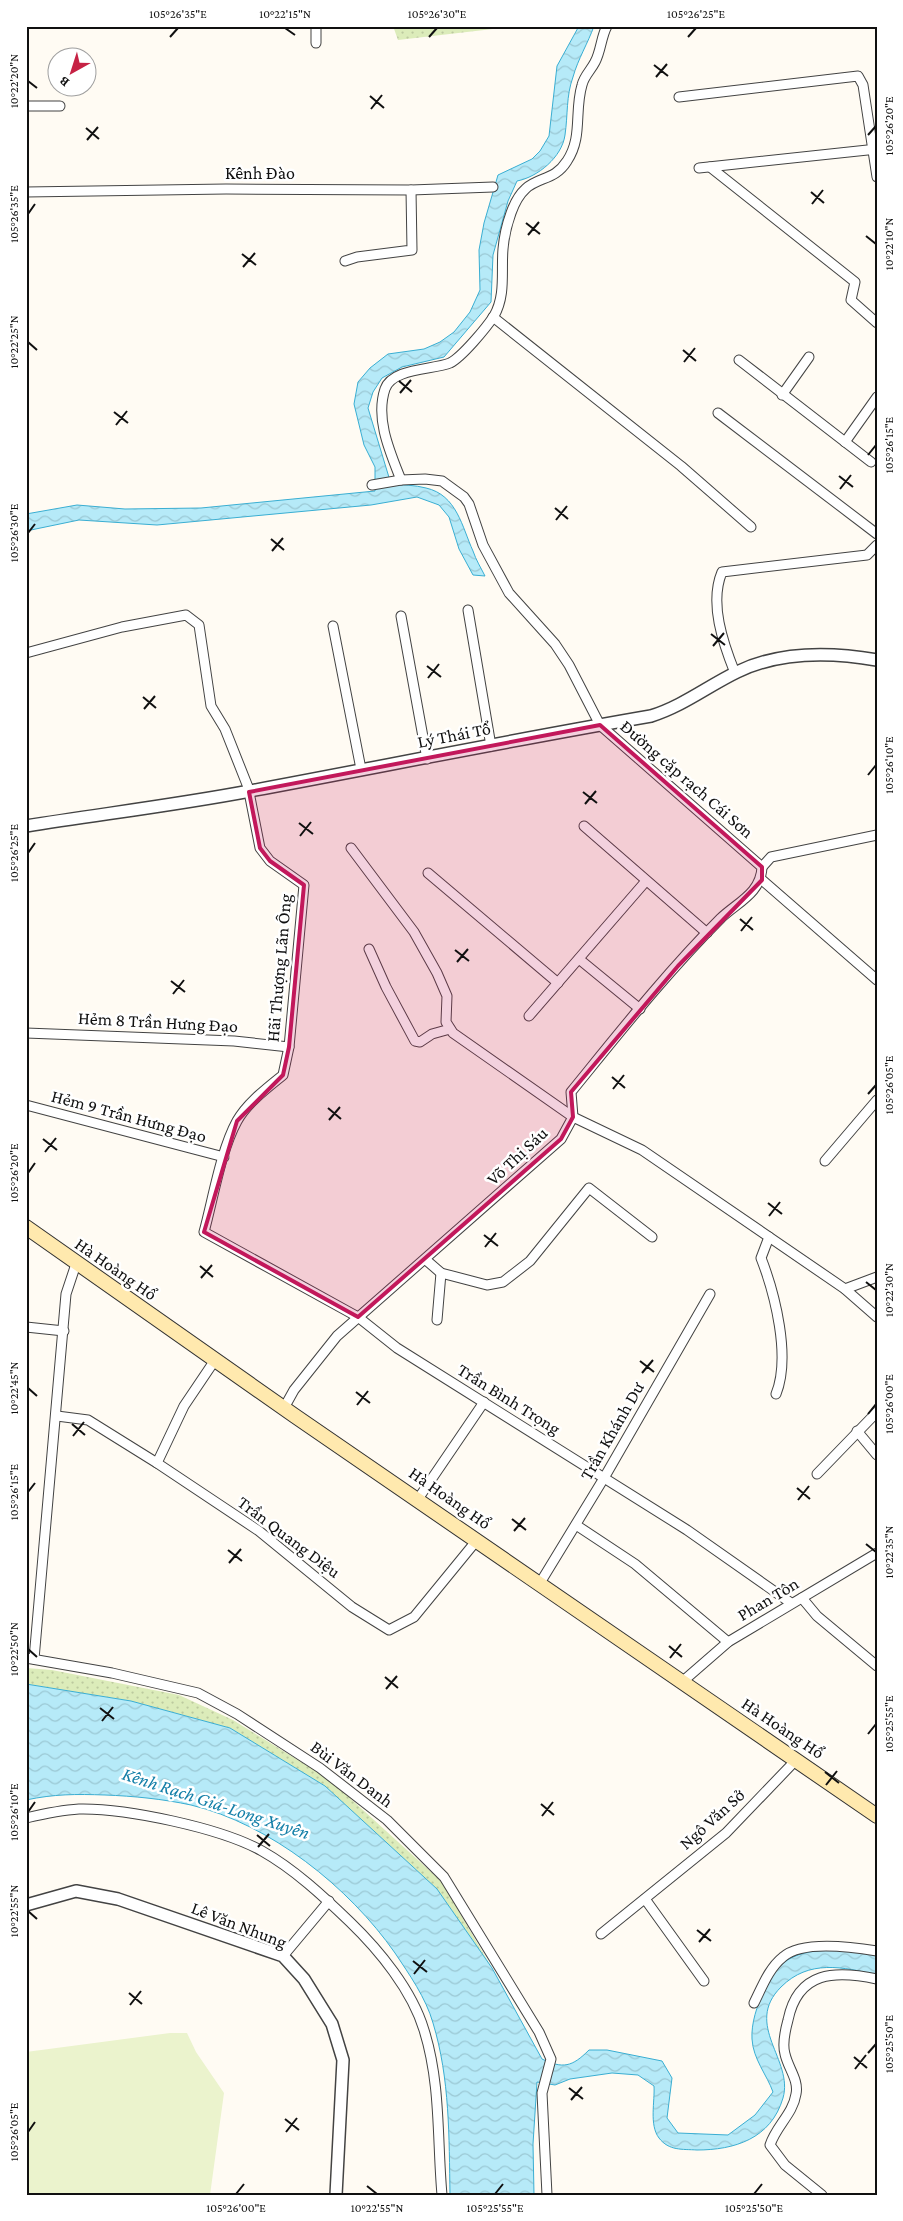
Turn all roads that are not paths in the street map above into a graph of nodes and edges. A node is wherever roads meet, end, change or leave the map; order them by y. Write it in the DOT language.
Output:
graph roads {
  1 [pos="316,26"];
  2 [pos="607,26"];
  3 [pos="316,43"];
  4 [pos="679,97"];
  5 [pos="26,106"];
  6 [pos="60,106"];
  7 [pos="875,149"];
  8 [pos="710,167"];
  9 [pos="699,168"];
  10 [pos="877,177"];
  11 [pos="493,187"];
  12 [pos="412,190"];
  13 [pos="26,192"];
  14 [pos="345,261"];
  15 [pos="493,317"];
  16 [pos="877,323"];
  17 [pos="810,357"];
  18 [pos="739,360"];
  19 [pos="782,395"];
  20 [pos="877,397"];
  21 [pos="718,413"];
  22 [pos="845,442"];
  23 [pos="871,462"];
  24 [pos="398,481"];
  25 [pos="372,485"];
  26 [pos="751,527"];
  27 [pos="877,534"];
  28 [pos="877,546"];
  29 [pos="468,610"];
  30 [pos="401,616"];
  31 [pos="333,626"];
  32 [pos="26,653"];
  33 [pos="877,660"];
  34 [pos="735,673"];
  35 [pos="600,724"];
  36 [pos="491,746"];
  37 [pos="427,759"];
  38 [pos="361,768"];
  39 [pos="249,792"];
  40 [pos="26,826"];
  41 [pos="584,826"];
  42 [pos="877,835"];
  43 [pos="351,848"];
  44 [pos="762,867"];
  45 [pos="428,873"];
  46 [pos="762,880"];
  47 [pos="646,881"];
  48 [pos="706,933"];
  49 [pos="369,949"];
  50 [pos="579,959"];
  51 [pos="877,980"];
  52 [pos="558,982"];
  53 [pos="640,1009"];
  54 [pos="529,1016"];
  55 [pos="450,1030"];
  56 [pos="26,1033"];
  57 [pos="289,1047"];
  58 [pos="877,1100"];
  59 [pos="26,1105"];
  60 [pos="573,1117"];
  61 [pos="224,1157"];
  62 [pos="825,1161"];
  63 [pos="26,1227"];
  64 [pos="204,1232"];
  65 [pos="652,1237"];
  66 [pos="769,1237"];
  67 [pos="426,1260"];
  68 [pos="76,1264"];
  69 [pos="441,1273"];
  70 [pos="877,1277"];
  71 [pos="845,1289"];
  72 [pos="710,1294"];
  73 [pos="877,1317"];
  74 [pos="358,1318"];
  75 [pos="437,1320"];
  76 [pos="26,1327"];
  77 [pos="64,1331"];
  78 [pos="215,1360"];
  79 [pos="776,1394"];
  80 [pos="484,1402"];
  81 [pos="284,1408"];
  82 [pos="877,1412"];
  83 [pos="57,1416"];
  84 [pos="858,1431"];
  85 [pos="877,1455"];
  86 [pos="157,1464"];
  87 [pos="817,1474"];
  88 [pos="604,1478"];
  89 [pos="418,1499"];
  90 [pos="576,1525"];
  91 [pos="477,1540"];
  92 [pos="877,1553"];
  93 [pos="540,1583"];
  94 [pos="802,1598"];
  95 [pos="791,1603"];
  96 [pos="728,1642"];
  97 [pos="30,1659"];
  98 [pos="877,1666"];
  99 [pos="682,1682"];
  100 [pos="796,1760"];
  101 [pos="876,1815"];
  102 [pos="26,1818"];
  103 [pos="645,1898"];
  104 [pos="329,1902"];
  105 [pos="26,1905"];
  106 [pos="601,1934"];
  107 [pos="877,1951"];
  108 [pos="283,1956"];
  109 [pos="877,1979"];
  110 [pos="704,1981"];
  111 [pos="754,2003"];
  112 [pos="336,2195"];
  113 [pos="442,2195"];
  114 [pos="547,2195"];
  115 [pos="822,2195"];
  1 -- 3 [label="street"];
  2 -- 15 [label="street"];
  4 -- 7 [label="street"];
  5 -- 6 [label="street"];
  7 -- 8 [label="street"];
  7 -- 10 [label="street"];
  8 -- 9 [label="street"];
  8 -- 16 [label="street"];
  11 -- 12 [label="street, Kênh Đào"];
  12 -- 13 [label="street, Kênh Đào"];
  12 -- 14 [label="street"];
  15 -- 24 [label="street"];
  15 -- 26 [label="street"];
  17 -- 19 [label="street"];
  18 -- 19 [label="street"];
  19 -- 22 [label="street"];
  20 -- 22 [label="street"];
  21 -- 27 [label="street"];
  22 -- 23 [label="street"];
  24 -- 25 [label="street, Đường cặp rạch Cái Sơn"];
  24 -- 35 [label="street, Đường cặp rạch Cái Sơn"];
  28 -- 34 [label="street"];
  29 -- 36 [label="street"];
  30 -- 37 [label="street"];
  31 -- 38 [label="street"];
  32 -- 39 [label="street, Hãi Thượng Lãn Ông"];
  33 -- 34 [label="street, Lý Thái Tổ"];
  34 -- 35 [label="street, Lý Thái Tổ"];
  35 -- 36 [label="street, Lý Thái Tổ"];
  35 -- 44 [label="street, Đường cặp rạch Cái Sơn"];
  36 -- 37 [label="street, Lý Thái Tổ"];
  37 -- 38 [label="street, Lý Thái Tổ"];
  38 -- 39 [label="street, Lý Thái Tổ"];
  39 -- 40 [label="street, Lý Thái Tổ"];
  39 -- 57 [label="street, Hãi Thượng Lãn Ông"];
  41 -- 47 [label="street"];
  42 -- 44 [label="street"];
  43 -- 55 [label="street"];
  44 -- 46 [label="street"];
  45 -- 52 [label="street"];
  46 -- 48 [label="street"];
  46 -- 51 [label="street"];
  47 -- 48 [label="street"];
  47 -- 50 [label="street"];
  48 -- 53 [label="street"];
  49 -- 55 [label="street"];
  50 -- 52 [label="street"];
  50 -- 53 [label="street"];
  52 -- 54 [label="street"];
  53 -- 60 [label="street"];
  55 -- 60 [label="street"];
  56 -- 57 [label="street, Hẻm 8 Trần Hưng Đạo"];
  57 -- 61 [label="street, Hãi Thượng Lãn Ông"];
  58 -- 62 [label="street"];
  59 -- 61 [label="street, Hẻm 9 Trần Hưng Đạo"];
  60 -- 66 [label="street"];
  60 -- 67 [label="street, Võ Thị Sáu"];
  61 -- 64 [label="street, Hãi Thượng Lãn Ông"];
  63 -- 68 [label="main road, Hà Hoàng Hổ"];
  64 -- 74 [label="street, Trần Bình Trọng"];
  65 -- 69 [label="street"];
  66 -- 71 [label="street"];
  66 -- 79 [label="street"];
  67 -- 69 [label="street"];
  67 -- 74 [label="street, Võ Thị Sáu"];
  68 -- 77 [label="street"];
  68 -- 78 [label="main road, Hà Hoàng Hổ"];
  69 -- 75 [label="street"];
  70 -- 71 [label="street"];
  71 -- 73 [label="street"];
  72 -- 88 [label="street, Trần Khánh Dư"];
  74 -- 80 [label="street, Trần Bình Trọng"];
  74 -- 81 [label="street, Võ Thị Sáu"];
  76 -- 77 [label="street"];
  77 -- 83 [label="street"];
  78 -- 81 [label="main road, Hà Hoàng Hổ"];
  78 -- 86 [label="street"];
  80 -- 88 [label="street, Trần Bình Trọng"];
  80 -- 89 [label="street"];
  81 -- 89 [label="main road, Hà Hoàng Hổ"];
  82 -- 84 [label="street"];
  83 -- 86 [label="street, Trần Quang Diệu"];
  83 -- 97 [label="street"];
  84 -- 85 [label="street"];
  84 -- 87 [label="street"];
  86 -- 91 [label="street, Trần Quang Diệu"];
  88 -- 90 [label="street, Trần Khánh Dư"];
  88 -- 95 [label="street, Trần Bình Trọng"];
  89 -- 91 [label="main road, Hà Hoàng Hổ"];
  90 -- 93 [label="street, Trần Khánh Dư"];
  90 -- 96 [label="street"];
  91 -- 93 [label="main road, Hà Hoàng Hổ"];
  92 -- 94 [label="street, Phan Tôn"];
  93 -- 99 [label="main road, Hà Hoàng Hổ"];
  94 -- 95 [label="street, Phan Tôn"];
  94 -- 98 [label="street"];
  95 -- 96 [label="street, Phan Tôn"];
  96 -- 99 [label="street, Phan Tôn"];
  97 -- 114 [label="street, Bùi Văn Danh"];
  99 -- 100 [label="main road, Hà Hoàng Hổ"];
  100 -- 101 [label="main road, Hà Hoàng Hổ"];
  100 -- 103 [label="street, Ngô Văn Sở"];
  102 -- 104 [label="street"];
  103 -- 106 [label="street, Ngô Văn Sở"];
  103 -- 110 [label="street"];
  104 -- 108 [label="street"];
  104 -- 113 [label="street"];
  105 -- 108 [label="street, Lê Văn Nhung"];
  107 -- 111 [label="street"];
  108 -- 112 [label="street, Lê Văn Nhung"];
  109 -- 115 [label="street"];
}
